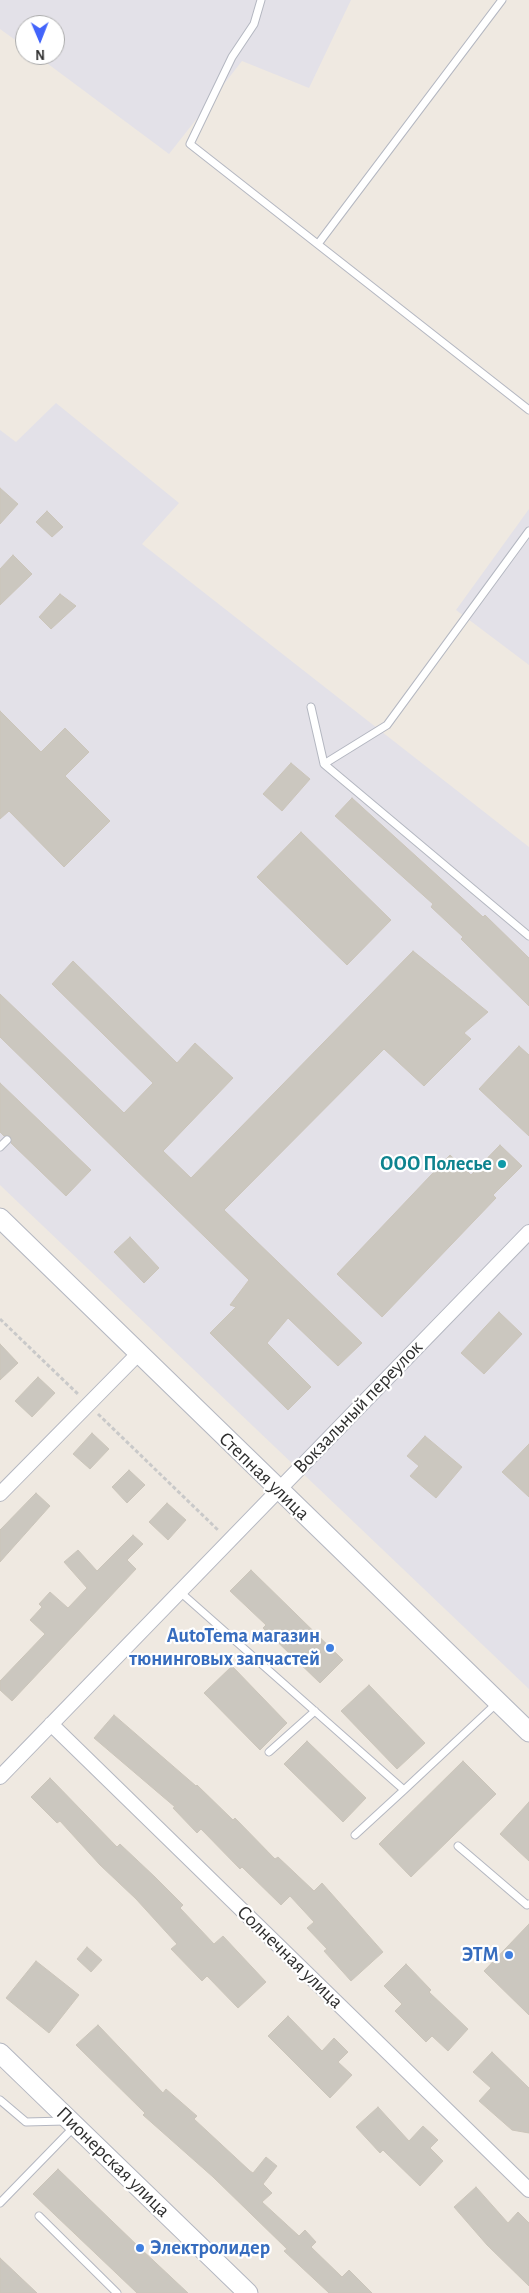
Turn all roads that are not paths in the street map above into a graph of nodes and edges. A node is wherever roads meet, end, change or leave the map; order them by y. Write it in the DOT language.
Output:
graph roads {
  1 [pos="261,0"];
  2 [pos="502,0"];
  3 [pos="318,244"];
  4 [pos="529,410"];
  5 [pos="529,532"];
  6 [pos="311,707"];
  7 [pos="324,764"];
  8 [pos="529,936"];
  9 [pos="7,1140"];
  10 [pos="0,1147"];
  11 [pos="3,1226"];
  12 [pos="529,1232"];
  13 [pos="138,1354"];
  14 [pos="278,1489"];
  15 [pos="0,1494"];
  16 [pos="179,1591"];
  17 [pos="498,1702"];
  18 [pos="315,1711"];
  19 [pos="51,1724"];
  20 [pos="529,1732"];
  21 [pos="269,1752"];
  22 [pos="0,1777"];
  23 [pos="404,1790"];
  24 [pos="355,1836"];
  25 [pos="458,1846"];
  26 [pos="529,1904"];
  27 [pos="0,2054"];
  28 [pos="0,2100"];
  29 [pos="73,2123"];
  30 [pos="529,2190"];
  31 [pos="0,2203"];
  32 [pos="39,2216"];
  33 [pos="117,2293"];
  34 [pos="248,2293"];
  1 -- 3 [label="lane"];
  2 -- 3 [label="lane"];
  3 -- 4 [label="lane"];
  5 -- 7 [label="lane"];
  6 -- 7 [label="lane"];
  7 -- 8 [label="lane"];
  9 -- 10 [label="lane"];
  11 -- 13 [label="main road, Степная улица"];
  12 -- 14 [label="street, Вокзальный переулок"];
  13 -- 14 [label="main road, Степная улица"];
  13 -- 15 [label="street"];
  14 -- 16 [label="street, Вокзальный переулок"];
  14 -- 17 [label="main road, Степная улица"];
  16 -- 18 [label="lane"];
  16 -- 19 [label="street, Вокзальный переулок"];
  17 -- 20 [label="main road, Степная улица"];
  17 -- 23 [label="lane"];
  18 -- 21 [label="lane"];
  18 -- 23 [label="lane"];
  19 -- 22 [label="street, Вокзальный переулок"];
  19 -- 30 [label="street, Солнечная улица"];
  23 -- 24 [label="lane"];
  25 -- 26 [label="lane"];
  27 -- 29 [label="main road, Пионерская улица"];
  28 -- 29 [label="lane"];
  29 -- 31 [label="lane"];
  29 -- 34 [label="main road, Пионерская улица"];
  32 -- 33 [label="lane"];
}
